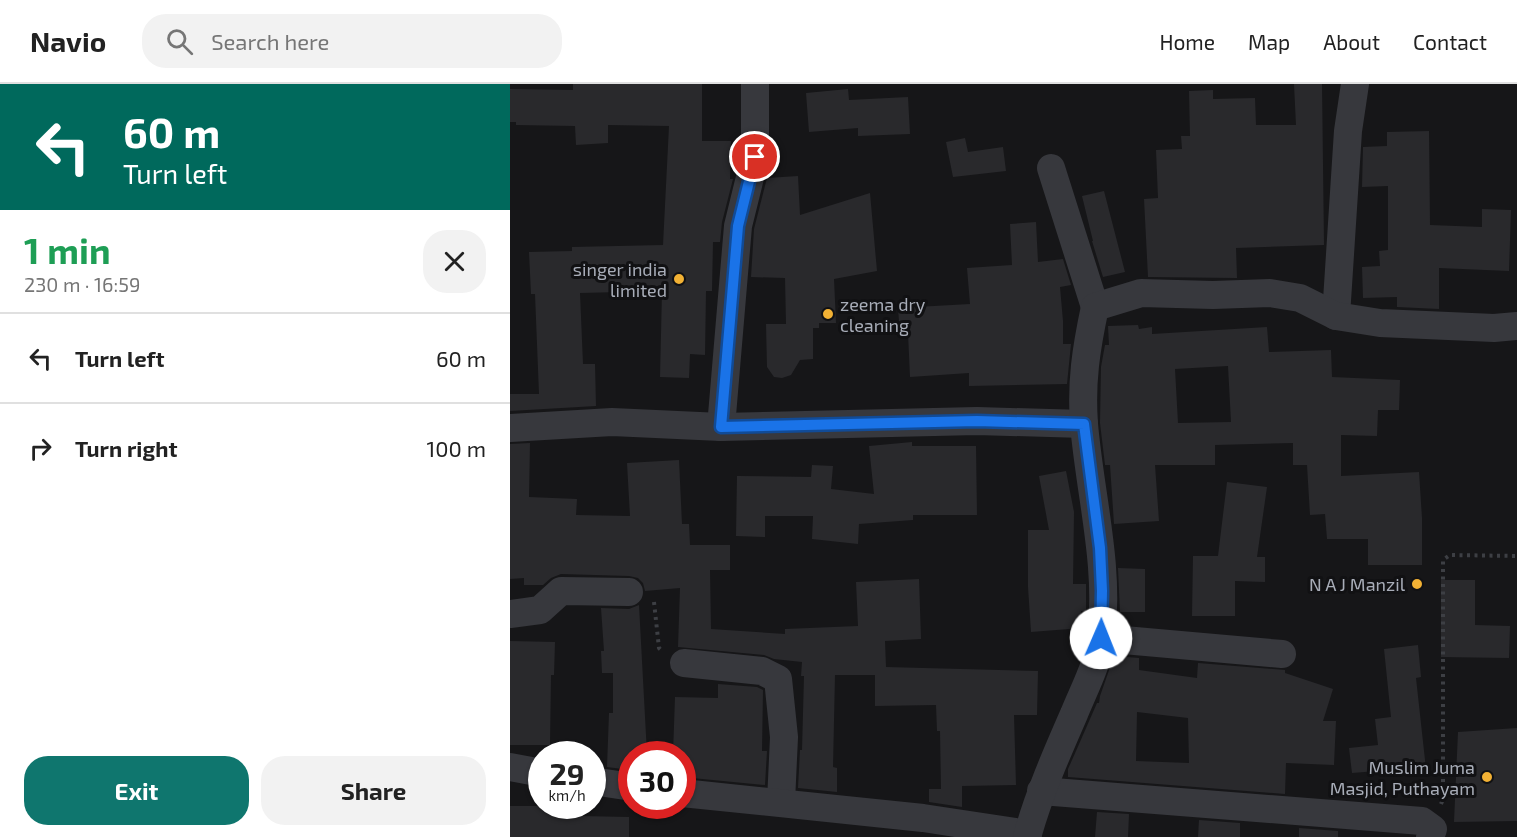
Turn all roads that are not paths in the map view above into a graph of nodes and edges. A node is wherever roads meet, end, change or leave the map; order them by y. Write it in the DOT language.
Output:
graph roads {
  1 [pos="755,84"];
  2 [pos="1355,84"];
  3 [pos="1051,168"];
  4 [pos="1095,307"];
  5 [pos="1336,316"];
  6 [pos="1517,326"];
  7 [pos="1084,424"];
  8 [pos="721,427"];
  9 [pos="510,428"];
  10 [pos="629,592"];
  11 [pos="510,614"];
  12 [pos="1101,638"];
  13 [pos="1282,654"];
  14 [pos="684,663"];
  15 [pos="510,767"];
  16 [pos="528,770"];
  17 [pos="1041,791"];
  18 [pos="696,794"];
  19 [pos="781,802"];
  20 [pos="1432,833"];
  21 [pos="1028,835"];
  1 -- 8 [label="street"];
  2 -- 5 [label="street"];
  3 -- 4 [label="street"];
  4 -- 5 [label="street"];
  4 -- 7 [label="street"];
  5 -- 6 [label="street"];
  7 -- 8 [label="street"];
  7 -- 12 [label="street"];
  8 -- 9 [label="street"];
  10 -- 11 [label="street"];
  12 -- 13 [label="street"];
  12 -- 17 [label="street"];
  14 -- 19 [label="street"];
  15 -- 16 [label="street"];
  17 -- 20 [label="street"];
  17 -- 21 [label="street"];
  18 -- 19 [label="street"];
  19 -- 21 [label="street"];
}
